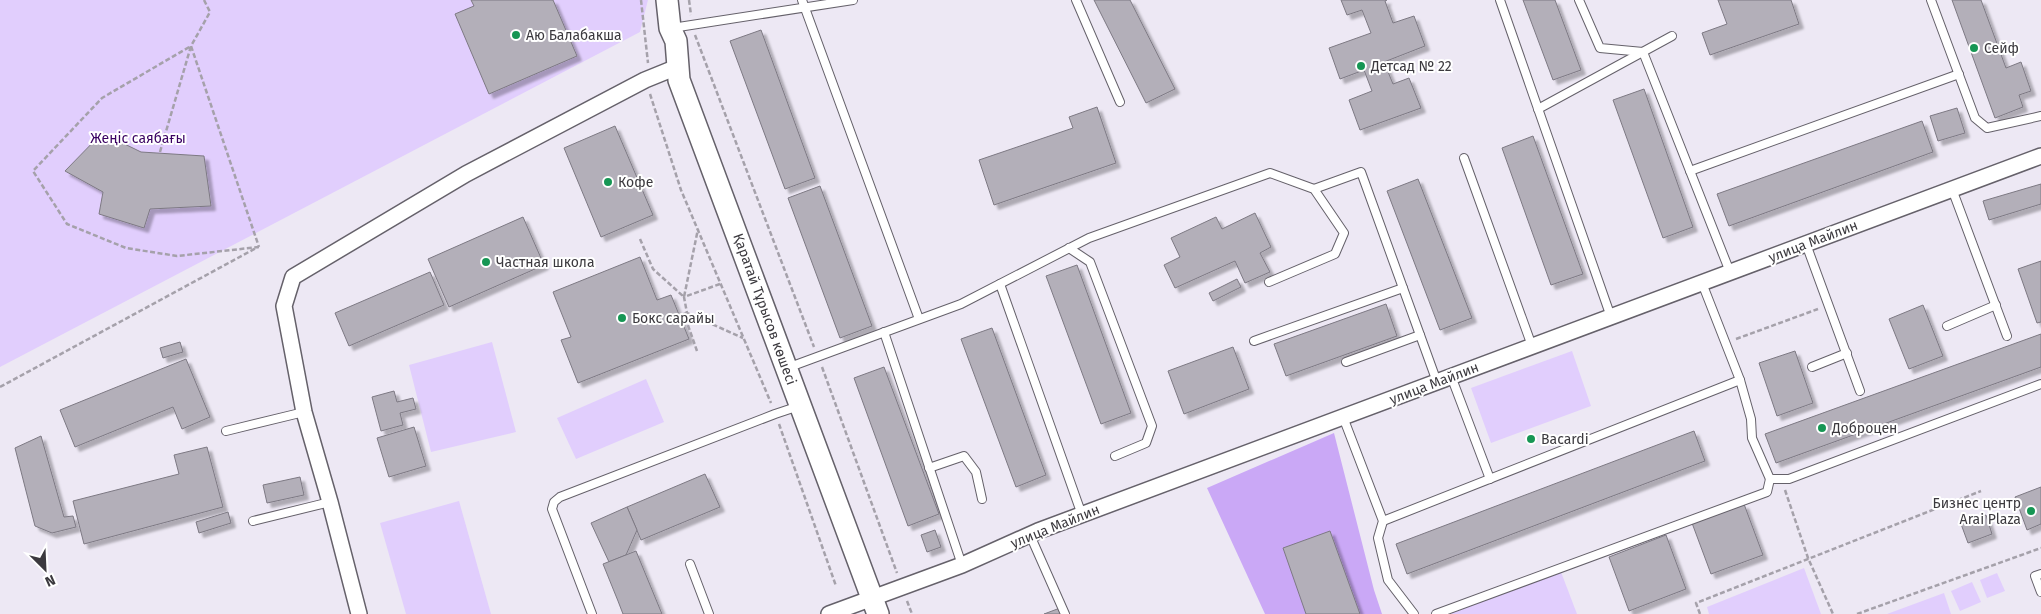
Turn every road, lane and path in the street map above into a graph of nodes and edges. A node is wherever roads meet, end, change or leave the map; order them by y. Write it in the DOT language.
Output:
graph roads {
  1 [pos="204,0"];
  2 [pos="641,0"];
  3 [pos="667,0"];
  4 [pos="853,0"];
  5 [pos="1076,0"];
  6 [pos="1500,0"];
  7 [pos="1579,0"];
  8 [pos="1931,0"];
  9 [pos="803,3"];
  10 [pos="670,28"];
  11 [pos="695,34"];
  12 [pos="1672,36"];
  13 [pos="191,46"];
  14 [pos="1643,52"];
  15 [pos="677,67"];
  16 [pos="1958,74"];
  17 [pos="645,80"];
  18 [pos="1120,102"];
  19 [pos="1538,109"];
  20 [pos="2041,116"];
  21 [pos="160,152"];
  22 [pos="2041,156"];
  23 [pos="1464,158"];
  24 [pos="1690,171"];
  25 [pos="1952,189"];
  26 [pos="1314,190"];
  27 [pos="698,228"];
  28 [pos="640,239"];
  29 [pos="1806,244"];
  30 [pos="259,247"];
  31 [pos="1069,248"];
  32 [pos="1730,272"];
  33 [pos="1270,282"];
  34 [pos="1702,283"];
  35 [pos="720,284"];
  36 [pos="1000,284"];
  37 [pos="1403,288"];
  38 [pos="684,297"];
  39 [pos="1829,305"];
  40 [pos="1996,305"];
  41 [pos="687,313"];
  42 [pos="1611,317"];
  43 [pos="919,320"];
  44 [pos="1947,326"];
  45 [pos="884,332"];
  46 [pos="1420,335"];
  47 [pos="2007,336"];
  48 [pos="743,338"];
  49 [pos="1254,341"];
  50 [pos="1725,343"];
  51 [pos="1532,346"];
  52 [pos="815,349"];
  53 [pos="697,351"];
  54 [pos="1847,353"];
  55 [pos="1346,362"];
  56 [pos="822,367"];
  57 [pos="1812,367"];
  58 [pos="787,368"];
  59 [pos="1444,379"];
  60 [pos="1740,380"];
  61 [pos="2041,384"];
  62 [pos="0,387"];
  63 [pos="1860,392"];
  64 [pos="801,406"];
  65 [pos="304,412"];
  66 [pos="775,414"];
  67 [pos="1343,417"];
  68 [pos="226,432"];
  69 [pos="1115,456"];
  70 [pos="929,468"];
  71 [pos="1770,478"];
  72 [pos="1490,479"];
  73 [pos="1781,479"];
  74 [pos="1981,491"];
  75 [pos="982,499"];
  76 [pos="330,502"];
  77 [pos="1082,515"];
  78 [pos="253,521"];
  79 [pos="1383,521"];
  80 [pos="1030,535"];
  81 [pos="2041,548"];
  82 [pos="1808,558"];
  83 [pos="690,564"];
  84 [pos="962,565"];
  85 [pos="2041,574"];
  86 [pos="836,586"];
  87 [pos="902,588"];
  88 [pos="2041,592"];
  89 [pos="875,606"];
  90 [pos="358,614"];
  91 [pos="592,614"];
  92 [pos="709,614"];
  93 [pos="829,614"];
  94 [pos="912,614"];
  95 [pos="1065,614"];
  96 [pos="1414,614"];
  97 [pos="1436,614"];
  98 [pos="1700,614"];
  99 [pos="1833,614"];
  100 [pos="1858,614"];
  1 -- 13 [label="path"];
  2 -- 17 [label="path"];
  3 -- 10 [label="main road, Қаратай Тұрысов көшесі"];
  4 -- 9 [label="lane"];
  5 -- 18 [label="lane"];
  6 -- 19 [label="lane"];
  7 -- 14 [label="lane"];
  8 -- 16 [label="lane"];
  9 -- 10 [label="lane"];
  9 -- 43 [label="lane"];
  10 -- 15 [label="main road, Қаратай Тұрысов көшесі"];
  11 -- 52 [label="path"];
  12 -- 14 [label="lane"];
  13 -- 21 [label="path"];
  13 -- 30 [label="path"];
  13 -- 30 [label="path"];
  14 -- 19 [label="lane"];
  14 -- 24 [label="lane"];
  15 -- 17 [label="street"];
  15 -- 58 [label="main road, Қаратай Тұрысов көшесі"];
  16 -- 20 [label="lane"];
  16 -- 24 [label="lane"];
  17 -- 27 [label="path"];
  17 -- 65 [label="street"];
  19 -- 42 [label="lane"];
  22 -- 25 [label="street, улица Майлин"];
  23 -- 51 [label="lane"];
  24 -- 32 [label="lane"];
  25 -- 29 [label="street, улица Майлин"];
  25 -- 40 [label="lane"];
  26 -- 31 [label="lane"];
  26 -- 33 [label="lane"];
  26 -- 37 [label="lane"];
  27 -- 35 [label="path"];
  27 -- 38 [label="path"];
  28 -- 38 [label="path"];
  29 -- 32 [label="street, улица Майлин"];
  29 -- 39 [label="lane"];
  30 -- 62 [label="path"];
  31 -- 36 [label="lane"];
  31 -- 69 [label="lane"];
  32 -- 34 [label="street, улица Майлин"];
  34 -- 42 [label="street, улица Майлин"];
  34 -- 50 [label="lane"];
  35 -- 38 [label="path"];
  35 -- 48 [label="path"];
  36 -- 43 [label="lane"];
  36 -- 77 [label="lane"];
  37 -- 46 [label="lane"];
  37 -- 49 [label="lane"];
  38 -- 41 [label="path"];
  39 -- 50 [label="path"];
  39 -- 54 [label="lane"];
  40 -- 44 [label="lane"];
  40 -- 47 [label="lane"];
  41 -- 48 [label="path"];
  41 -- 53 [label="path"];
  42 -- 51 [label="street, улица Майлин"];
  43 -- 45 [label="lane"];
  45 -- 58 [label="lane"];
  45 -- 70 [label="lane"];
  46 -- 55 [label="lane"];
  46 -- 59 [label="lane"];
  48 -- 66 [label="path"];
  50 -- 60 [label="lane"];
  51 -- 59 [label="street, улица Майлин"];
  54 -- 57 [label="lane"];
  54 -- 63 [label="lane"];
  56 -- 87 [label="path"];
  58 -- 64 [label="main road, Қаратай Тұрысов көшесі"];
  59 -- 67 [label="street, улица Майлин"];
  59 -- 72 [label="lane"];
  60 -- 71 [label="lane"];
  60 -- 72 [label="lane"];
  61 -- 73 [label="lane"];
  64 -- 66 [label="lane"];
  64 -- 89 [label="main road, Қаратай Тұрысов көшесі"];
  65 -- 68 [label="lane"];
  65 -- 76 [label="street"];
  66 -- 86 [label="path"];
  66 -- 91 [label="lane"];
  67 -- 77 [label="street, улица Майлин"];
  67 -- 79 [label="lane"];
  70 -- 75 [label="lane"];
  70 -- 84 [label="lane"];
  71 -- 73 [label="lane"];
  71 -- 97 [label="lane"];
  72 -- 79 [label="lane"];
  73 -- 82 [label="path"];
  74 -- 82 [label="path"];
  76 -- 78 [label="lane"];
  76 -- 90 [label="street"];
  77 -- 80 [label="street, улица Майлин"];
  79 -- 96 [label="lane"];
  80 -- 84 [label="street, улица Майлин"];
  80 -- 95 [label="lane"];
  81 -- 100 [label="path"];
  82 -- 98 [label="path"];
  82 -- 99 [label="path"];
  83 -- 92 [label="lane"];
  84 -- 87 [label="street, улица Майлин"];
  85 -- 88 [label="lane"];
  87 -- 89 [label="street, улица Майлин"];
  87 -- 94 [label="path"];
  89 -- 93 [label="street, улица Майлин"];
}
